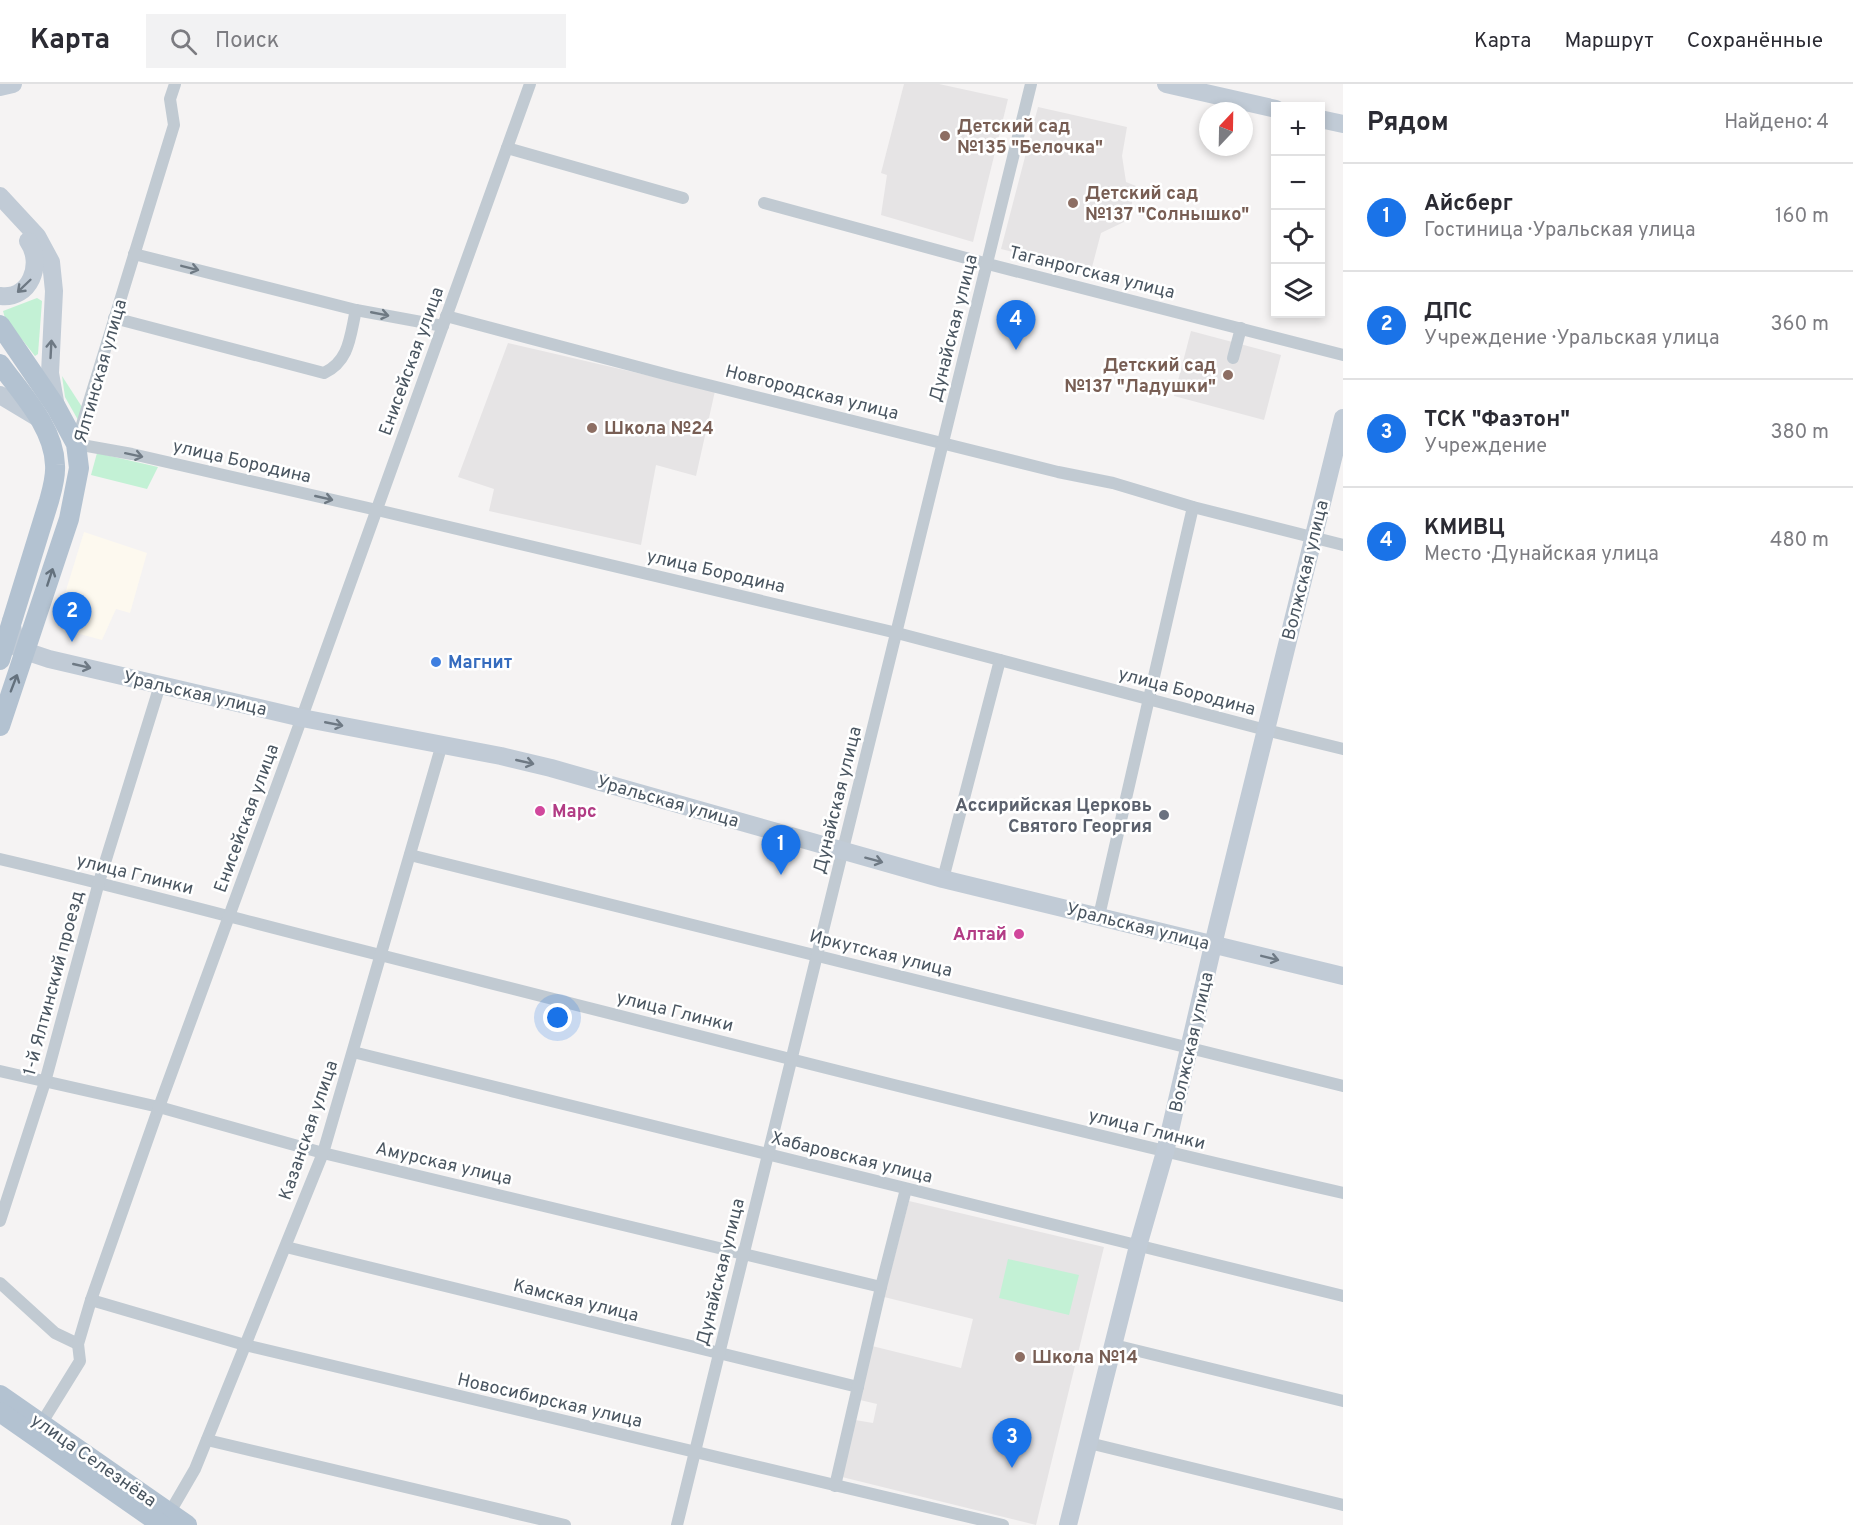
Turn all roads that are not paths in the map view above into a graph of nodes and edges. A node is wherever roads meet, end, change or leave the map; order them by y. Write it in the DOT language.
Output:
graph roads {
  1 [pos="14,84"];
  2 [pos="176,84"];
  3 [pos="530,84"];
  4 [pos="1031,84"];
  5 [pos="1166,84"];
  6 [pos="0,87"];
  7 [pos="1271,108"];
  8 [pos="1325,120"];
  9 [pos="1343,124"];
  10 [pos="507,148"];
  11 [pos="0,198"];
  12 [pos="683,198"];
  13 [pos="764,203"];
  14 [pos="134,254"];
  15 [pos="988,264"];
  16 [pos="0,296"];
  17 [pos="356,310"];
  18 [pos="114,318"];
  19 [pos="445,321"];
  20 [pos="0,325"];
  21 [pos="1240,328"];
  22 [pos="1343,355"];
  23 [pos="1233,358"];
  24 [pos="0,364"];
  25 [pos="0,395"];
  26 [pos="56,407"];
  27 [pos="1343,418"];
  28 [pos="40,419"];
  29 [pos="942,442"];
  30 [pos="76,444"];
  31 [pos="1193,507"];
  32 [pos="377,510"];
  33 [pos="1313,537"];
  34 [pos="1343,545"];
  35 [pos="11,621"];
  36 [pos="897,633"];
  37 [pos="26,652"];
  38 [pos="0,660"];
  39 [pos="1000,660"];
  40 [pos="160,685"];
  41 [pos="1149,700"];
  42 [pos="302,718"];
  43 [pos="0,726"];
  44 [pos="1266,730"];
  45 [pos="442,744"];
  46 [pos="1343,749"];
  47 [pos="842,851"];
  48 [pos="410,855"];
  49 [pos="0,859"];
  50 [pos="943,879"];
  51 [pos="99,882"];
  52 [pos="1099,916"];
  53 [pos="229,917"];
  54 [pos="1214,944"];
  55 [pos="817,955"];
  56 [pos="382,956"];
  57 [pos="1343,976"];
  58 [pos="1190,1048"];
  59 [pos="353,1052"];
  60 [pos="791,1059"];
  61 [pos="0,1071"];
  62 [pos="45,1082"];
  63 [pos="1343,1086"];
  64 [pos="159,1107"];
  65 [pos="1165,1152"];
  66 [pos="323,1153"];
  67 [pos="768,1155"];
  68 [pos="906,1189"];
  69 [pos="1343,1193"];
  70 [pos="0,1221"];
  71 [pos="1138,1246"];
  72 [pos="286,1247"];
  73 [pos="743,1253"];
  74 [pos="0,1283"];
  75 [pos="881,1287"];
  76 [pos="1343,1296"];
  77 [pos="91,1300"];
  78 [pos="78,1344"];
  79 [pos="245,1345"];
  80 [pos="1114,1345"];
  81 [pos="719,1354"];
  82 [pos="858,1388"];
  83 [pos="0,1395"];
  84 [pos="1343,1401"];
  85 [pos="0,1412"];
  86 [pos="41,1424"];
  87 [pos="207,1440"];
  88 [pos="1089,1443"];
  89 [pos="694,1453"];
  90 [pos="835,1486"];
  91 [pos="1343,1505"];
  92 [pos="166,1519"];
  93 [pos="188,1525"];
  94 [pos="565,1525"];
  95 [pos="677,1525"];
  96 [pos="1003,1525"];
  97 [pos="1068,1525"];
  1 -- 6 [label="main road"];
  2 -- 14 [label="street, Ялтинская улица"];
  3 -- 10 [label="street, Енисейская улица"];
  4 -- 15 [label="street, Дунайская улица"];
  5 -- 7 [label="main road"];
  8 -- 9 [label="main road"];
  10 -- 12 [label="street"];
  10 -- 19 [label="street, Енисейская улица"];
  11 -- 16 [label="main road, one-way"];
  26 -- 11 [label="main road, one-way"];
  13 -- 15 [label="street, Таганрогская улица"];
  14 -- 17 [label="street, Новгородская улица, one-way"];
  14 -- 18 [label="street, Ялтинская улица"];
  15 -- 21 [label="street, Таганрогская улица"];
  15 -- 29 [label="street, Дунайская улица"];
  17 -- 18 [label="street"];
  17 -- 19 [label="street, Новгородская улица, one-way"];
  18 -- 30 [label="street, Ялтинская улица"];
  19 -- 29 [label="street, Новгородская улица"];
  19 -- 32 [label="street, Енисейская улица"];
  20 -- 26 [label="main road"];
  21 -- 22 [label="street, Таганрогская улица"];
  21 -- 23 [label="street"];
  24 -- 28 [label="main road"];
  25 -- 28 [label="main road"];
  26 -- 30 [label="main road"];
  27 -- 33 [label="main road, Волжская улица"];
  28 -- 35 [label="main road"];
  29 -- 31 [label="street, Новгородская улица"];
  29 -- 36 [label="street, Дунайская улица"];
  30 -- 32 [label="street, улица Бородина, one-way"];
  37 -- 30 [label="main road, Ялтинская улица, one-way"];
  31 -- 33 [label="street, Новгородская улица"];
  31 -- 41 [label="street"];
  32 -- 36 [label="street, улица Бородина"];
  32 -- 42 [label="street, Енисейская улица"];
  33 -- 34 [label="street, Новгородская улица"];
  33 -- 44 [label="main road, Волжская улица"];
  35 -- 37 [label="main road"];
  35 -- 38 [label="main road"];
  36 -- 39 [label="street, улица Бородина"];
  36 -- 47 [label="street, Дунайская улица"];
  37 -- 40 [label="main road, Уральская улица, one-way"];
  43 -- 37 [label="main road, Ялтинская улица, one-way"];
  39 -- 41 [label="street, улица Бородина"];
  39 -- 50 [label="street"];
  40 -- 42 [label="main road, Уральская улица"];
  40 -- 51 [label="street, 1-й Ялтинский проезд"];
  41 -- 44 [label="street, улица Бородина"];
  41 -- 52 [label="street"];
  42 -- 45 [label="main road, Уральская улица, one-way"];
  42 -- 53 [label="street, Енисейская улица"];
  44 -- 46 [label="street, улица Бородина"];
  44 -- 54 [label="main road, Волжская улица"];
  45 -- 47 [label="main road, Уральская улица, one-way"];
  45 -- 48 [label="street, Казанская улица"];
  47 -- 50 [label="main road, Уральская улица, one-way"];
  47 -- 55 [label="street, Дунайская улица"];
  48 -- 55 [label="street, Иркутская улица"];
  48 -- 56 [label="street, Казанская улица"];
  49 -- 51 [label="street, улица Глинки"];
  50 -- 52 [label="main road, Уральская улица"];
  51 -- 53 [label="street, улица Глинки"];
  51 -- 62 [label="street, 1-й Ялтинский проезд"];
  52 -- 54 [label="main road, Уральская улица"];
  53 -- 56 [label="street, улица Глинки"];
  53 -- 64 [label="street, Енисейская улица"];
  54 -- 57 [label="main road, Уральская улица, one-way"];
  54 -- 58 [label="main road, Волжская улица"];
  55 -- 58 [label="street, Иркутская улица"];
  55 -- 60 [label="street, Дунайская улица"];
  56 -- 59 [label="street, Казанская улица"];
  56 -- 60 [label="street, улица Глинки"];
  58 -- 63 [label="street, Иркутская улица"];
  58 -- 65 [label="main road, Волжская улица"];
  59 -- 66 [label="street, Казанская улица"];
  59 -- 67 [label="street, Хабаровская улица"];
  60 -- 65 [label="street, улица Глинки"];
  60 -- 67 [label="street, Дунайская улица"];
  61 -- 62 [label="street, Амурская улица"];
  62 -- 64 [label="street, Амурская улица"];
  62 -- 70 [label="street, 1-й Ялтинский проезд"];
  64 -- 66 [label="street, Амурская улица"];
  64 -- 77 [label="street, Енисейская улица"];
  65 -- 69 [label="street, улица Глинки"];
  65 -- 71 [label="main road, Волжская улица"];
  66 -- 72 [label="street, Казанская улица"];
  66 -- 73 [label="street, Амурская улица"];
  67 -- 68 [label="street, Хабаровская улица"];
  67 -- 73 [label="street, Дунайская улица"];
  68 -- 71 [label="street, Хабаровская улица"];
  68 -- 75 [label="street"];
  71 -- 76 [label="street, Хабаровская улица"];
  71 -- 80 [label="main road, Волжская улица"];
  72 -- 79 [label="street, Казанская улица"];
  72 -- 81 [label="street, Камская улица"];
  73 -- 75 [label="street, Амурская улица"];
  73 -- 81 [label="street, Дунайская улица"];
  74 -- 78 [label="street"];
  75 -- 82 [label="street"];
  77 -- 78 [label="street, Енисейская улица"];
  77 -- 79 [label="street, Новосибирская улица"];
  78 -- 86 [label="street, Енисейская улица"];
  79 -- 87 [label="street, Казанская улица"];
  79 -- 89 [label="street, Новосибирская улица"];
  80 -- 84 [label="street"];
  80 -- 88 [label="main road, Волжская улица"];
  81 -- 82 [label="street, Камская улица"];
  81 -- 89 [label="street, Дунайская улица"];
  82 -- 90 [label="street"];
  83 -- 86 [label="main road, улица Селезнёва"];
  85 -- 92 [label="main road, улица Селезнёва"];
  86 -- 92 [label="main road, улица Селезнёва"];
  87 -- 92 [label="street, Казанская улица"];
  87 -- 94 [label="street"];
  88 -- 91 [label="street"];
  88 -- 97 [label="main road, Волжская улица"];
  89 -- 90 [label="street, Новосибирская улица"];
  89 -- 95 [label="street, Дунайская улица"];
  90 -- 96 [label="street, Новосибирская улица"];
  92 -- 93 [label="main road, улица Селезнёва"];
}
